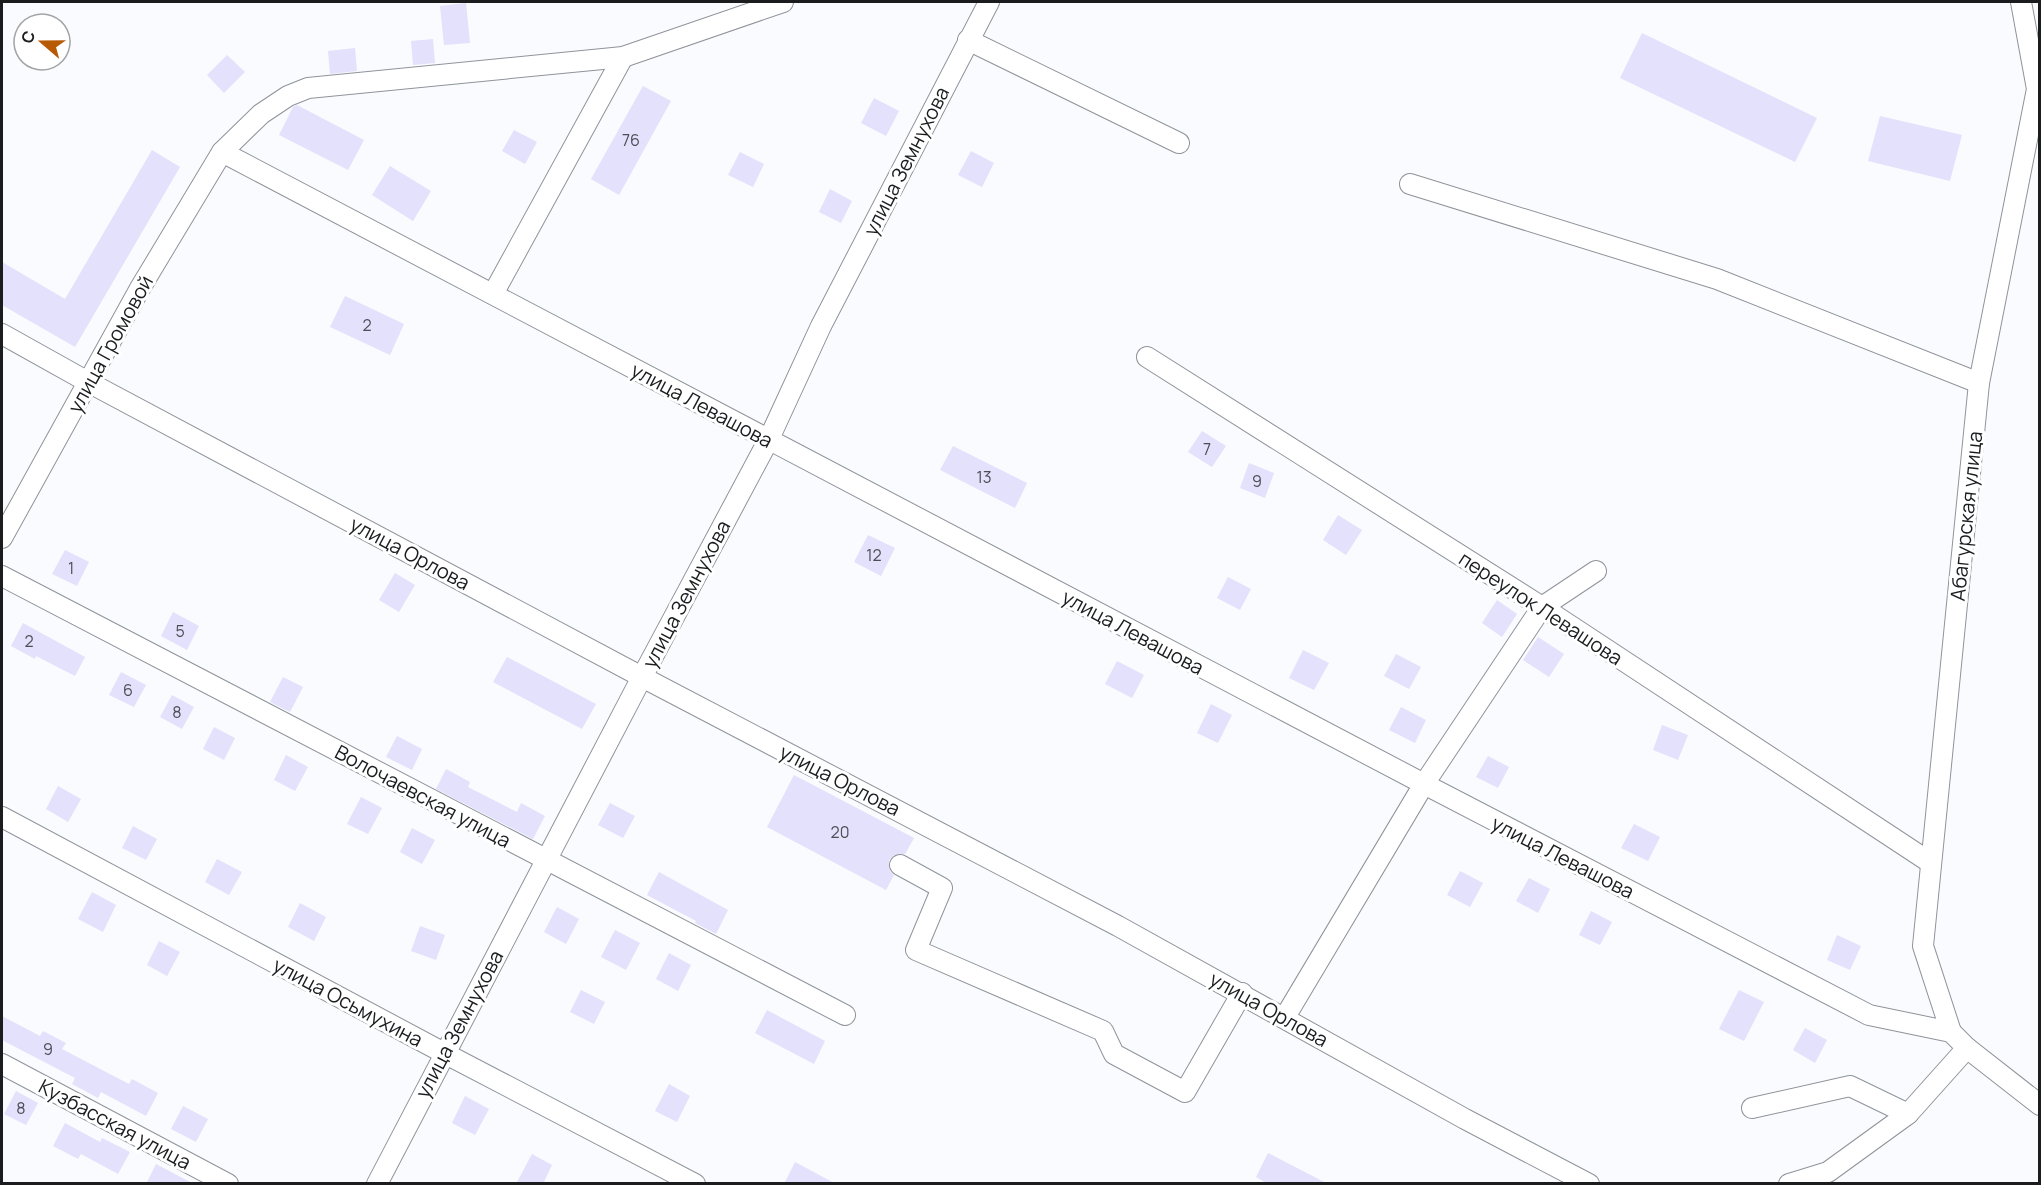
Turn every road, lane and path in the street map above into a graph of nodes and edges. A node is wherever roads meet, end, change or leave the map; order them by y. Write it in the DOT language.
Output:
graph roads {
  1 [pos="783,2"];
  2 [pos="989,2"];
  3 [pos="2021,2"];
  4 [pos="968,40"];
  5 [pos="623,57"];
  6 [pos="2038,89"];
  7 [pos="1179,142"];
  8 [pos="222,152"];
  9 [pos="1410,184"];
  10 [pos="493,294"];
  11 [pos="2,334"];
  12 [pos="1148,357"];
  13 [pos="88,382"];
  14 [pos="1979,383"];
  15 [pos="768,441"];
  16 [pos="2,538"];
  17 [pos="1596,571"];
  18 [pos="2,576"];
  19 [pos="1542,607"];
  20 [pos="642,677"];
  21 [pos="1424,784"];
  22 [pos="2,817"];
  23 [pos="546,859"];
  24 [pos="1931,864"];
  25 [pos="900,865"];
  26 [pos="1242,993"];
  27 [pos="845,1015"];
  28 [pos="1285,1017"];
  29 [pos="1951,1032"];
  30 [pos="1967,1048"];
  31 [pos="444,1053"];
  32 [pos="2,1064"];
  33 [pos="2040,1105"];
  34 [pos="1752,1108"];
  35 [pos="1908,1114"];
  36 [pos="228,1184"];
  37 [pos="376,1184"];
  38 [pos="695,1184"];
  39 [pos="1589,1184"];
  40 [pos="1789,1184"];
  1 -- 5 [label="street, улица Громовой"];
  2 -- 4 [label="street, улица Земнухова"];
  3 -- 6 [label="street, Абагурская улица"];
  4 -- 7 [label="street"];
  4 -- 15 [label="street, улица Земнухова"];
  5 -- 8 [label="street, улица Громовой"];
  5 -- 10 [label="street"];
  6 -- 14 [label="street, Абагурская улица"];
  8 -- 10 [label="street, улица Левашова"];
  8 -- 13 [label="street, улица Громовой"];
  9 -- 14 [label="street"];
  10 -- 15 [label="street, улица Левашова"];
  11 -- 13 [label="street, улица Орлова"];
  12 -- 19 [label="street, переулок Левашова"];
  13 -- 16 [label="street, улица Громовой"];
  13 -- 20 [label="street, улица Орлова"];
  14 -- 24 [label="street, Абагурская улица"];
  15 -- 20 [label="street, улица Земнухова"];
  15 -- 21 [label="street, улица Левашова"];
  17 -- 19 [label="street"];
  18 -- 23 [label="street, Волочаевская улица"];
  19 -- 21 [label="street"];
  19 -- 24 [label="street, переулок Левашова"];
  20 -- 23 [label="street, улица Земнухова"];
  20 -- 26 [label="street, улица Орлова"];
  21 -- 28 [label="street"];
  21 -- 29 [label="street, улица Левашова"];
  22 -- 31 [label="street, улица Осьмухина"];
  23 -- 27 [label="street, Волочаевская улица"];
  23 -- 31 [label="street, улица Земнухова"];
  24 -- 29 [label="street, Абагурская улица"];
  25 -- 26 [label="street"];
  26 -- 28 [label="street, улица Орлова"];
  28 -- 39 [label="street, улица Орлова"];
  29 -- 30 [label="street"];
  30 -- 33 [label="street"];
  30 -- 35 [label="street"];
  31 -- 37 [label="street, улица Земнухова"];
  31 -- 38 [label="street, улица Осьмухина"];
  32 -- 36 [label="street, Кузбасская улица"];
  34 -- 35 [label="street"];
  35 -- 40 [label="street"];
}
